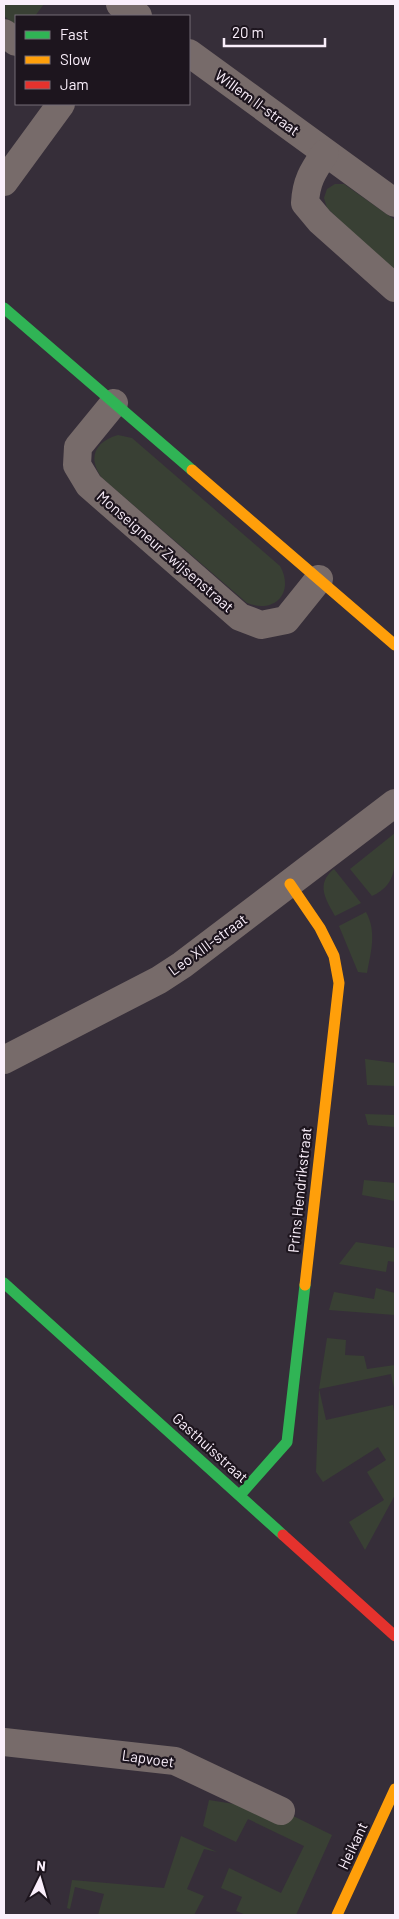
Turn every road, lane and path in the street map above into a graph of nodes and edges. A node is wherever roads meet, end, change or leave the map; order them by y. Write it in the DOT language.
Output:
graph roads {
  1 [pos="4,33"];
  2 [pos="15,41"];
  3 [pos="190,54"];
  4 [pos="60,105"];
  5 [pos="326,153"];
  6 [pos="4,182"];
  7 [pos="395,203"];
  8 [pos="395,288"];
  9 [pos="4,308"];
  10 [pos="114,403"];
  11 [pos="319,579"];
  12 [pos="395,645"];
  13 [pos="395,804"];
  14 [pos="290,884"];
  15 [pos="4,1060"];
  16 [pos="4,1282"];
  17 [pos="240,1496"];
  18 [pos="395,1636"];
  19 [pos="4,1742"];
  20 [pos="395,1789"];
  21 [pos="281,1811"];
  22 [pos="337,1915"];
  1 -- 2 [label="street"];
  3 -- 5 [label="street, Willem II-straat"];
  4 -- 6 [label="street"];
  5 -- 7 [label="street, Willem II-straat"];
  5 -- 8 [label="street"];
  9 -- 10 [label="street"];
  10 -- 11 [label="street"];
  10 -- 11 [label="street, Monseigneur Zwijsenstraat"];
  11 -- 12 [label="street"];
  13 -- 14 [label="street, Leo XIII-straat"];
  14 -- 15 [label="street, Leo XIII-straat"];
  14 -- 17 [label="street, Prins Hendrikstraat"];
  16 -- 17 [label="street, Gasthuisstraat"];
  17 -- 18 [label="street, Gasthuisstraat"];
  19 -- 21 [label="street, Lapvoet"];
  20 -- 22 [label="street, Heikant"];
}
